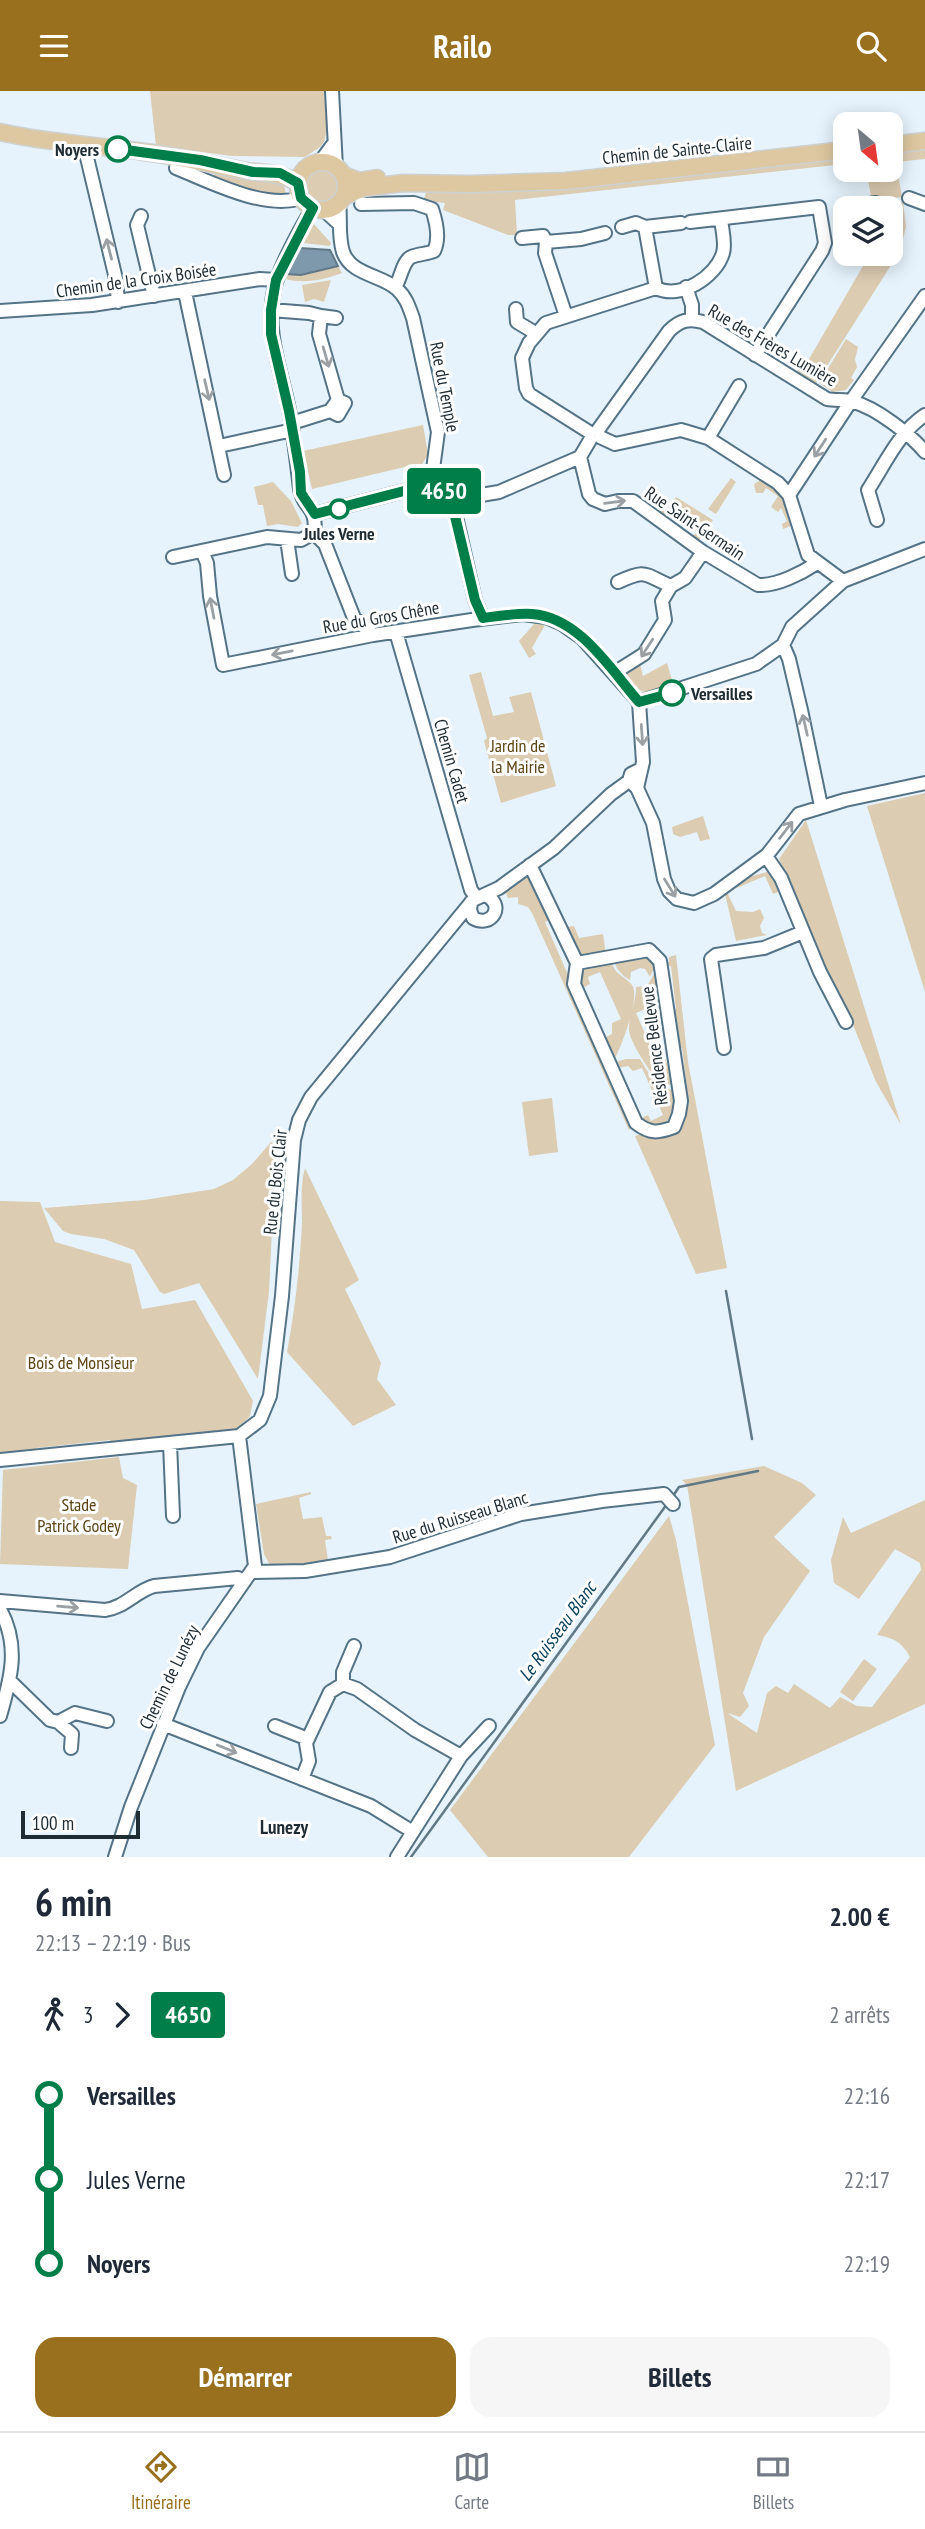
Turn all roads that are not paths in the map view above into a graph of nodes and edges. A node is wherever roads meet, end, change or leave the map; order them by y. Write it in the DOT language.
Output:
graph roads {
  1 [pos="332,91"];
  2 [pos="0,132"];
  3 [pos="925,141"];
  4 [pos="334,143"];
  5 [pos="903,144"];
  6 [pos="84,145"];
  7 [pos="833,151"];
  8 [pos="200,160"];
  9 [pos="315,164"];
  10 [pos="176,168"];
  11 [pos="340,171"];
  12 [pos="512,182"];
  13 [pos="382,185"];
  14 [pos="909,198"];
  15 [pos="320,200"];
  16 [pos="414,202"];
  17 [pos="362,204"];
  18 [pos="925,204"];
  19 [pos="833,209"];
  20 [pos="820,210"];
  21 [pos="141,216"];
  22 [pos="721,219"];
  23 [pos="622,227"];
  24 [pos="645,227"];
  25 [pos="605,233"];
  26 [pos="522,238"];
  27 [pos="546,242"];
  28 [pos="276,280"];
  29 [pos="395,287"];
  30 [pos="686,287"];
  31 [pos="656,288"];
  32 [pos="185,292"];
  33 [pos="154,296"];
  34 [pos="925,296"];
  35 [pos="118,302"];
  36 [pos="516,309"];
  37 [pos="271,310"];
  38 [pos="0,311"];
  39 [pos="321,316"];
  40 [pos="566,316"];
  41 [pos="336,318"];
  42 [pos="692,319"];
  43 [pos="537,334"];
  44 [pos="755,355"];
  45 [pos="739,386"];
  46 [pos="851,401"];
  47 [pos="925,415"];
  48 [pos="292,427"];
  49 [pos="906,432"];
  50 [pos="594,435"];
  51 [pos="708,438"];
  52 [pos="219,446"];
  53 [pos="925,452"];
  54 [pos="580,457"];
  55 [pos="224,475"];
  56 [pos="435,483"];
  57 [pos="789,495"];
  58 [pos="457,499"];
  59 [pos="315,514"];
  60 [pos="877,520"];
  61 [pos="314,533"];
  62 [pos="287,539"];
  63 [pos="925,549"];
  64 [pos="202,551"];
  65 [pos="702,551"];
  66 [pos="173,557"];
  67 [pos="817,563"];
  68 [pos="292,573"];
  69 [pos="843,581"];
  70 [pos="618,582"];
  71 [pos="671,586"];
  72 [pos="483,618"];
  73 [pos="396,632"];
  74 [pos="373,635"];
  75 [pos="783,645"];
  76 [pos="614,673"];
  77 [pos="639,702"];
  78 [pos="925,783"];
  79 [pos="633,784"];
  80 [pos="818,792"];
  81 [pos="840,801"];
  82 [pos="821,806"];
  83 [pos="766,856"];
  84 [pos="530,865"];
  85 [pos="482,899"];
  86 [pos="473,918"];
  87 [pos="449,931"];
  88 [pos="803,932"];
  89 [pos="577,963"];
  90 [pos="846,1022"];
  91 [pos="724,1048"];
  92 [pos="240,1435"];
  93 [pos="170,1443"];
  94 [pos="0,1461"];
  95 [pos="673,1504"];
  96 [pos="173,1516"];
  97 [pos="248,1577"];
  98 [pos="0,1601"];
  99 [pos="0,1609"];
  100 [pos="354,1646"];
  101 [pos="10,1681"];
  102 [pos="343,1684"];
  103 [pos="0,1716"];
  104 [pos="107,1721"];
  105 [pos="58,1722"];
  106 [pos="163,1724"];
  107 [pos="275,1726"];
  108 [pos="489,1726"];
  109 [pos="308,1739"];
  110 [pos="71,1748"];
  111 [pos="461,1756"];
  112 [pos="302,1779"];
  113 [pos="413,1832"];
  114 [pos="115,1857"];
  115 [pos="397,1857"];
  1 -- 4 [label="street"];
  2 -- 6 [label="main road"];
  3 -- 5 [label="main road"];
  4 -- 9 [label="street"];
  4 -- 11 [label="street"];
  6 -- 8 [label="main road"];
  35 -- 6 [label="street, one-way"];
  7 -- 12 [label="main road, Chemin de Sainte-Claire"];
  8 -- 9 [label="main road, Chemin de Sainte-Claire"];
  8 -- 15 [label="main road"];
  9 -- 11 [label="main road, Chemin de Sainte-Claire"];
  9 -- 15 [label="main road"];
  10 -- 15 [label="street"];
  11 -- 12 [label="main road, Chemin de Sainte-Claire"];
  11 -- 15 [label="main road"];
  12 -- 13 [label="main road, Chemin de Sainte-Claire"];
  13 -- 15 [label="main road, Chemin de Sainte-Claire"];
  13 -- 16 [label="street"];
  14 -- 18 [label="street"];
  15 -- 28 [label="street"];
  15 -- 29 [label="street"];
  16 -- 17 [label="street"];
  16 -- 29 [label="street"];
  19 -- 20 [label="street"];
  20 -- 22 [label="street"];
  20 -- 44 [label="street"];
  21 -- 33 [label="street"];
  22 -- 24 [label="street"];
  22 -- 30 [label="street"];
  23 -- 24 [label="street"];
  24 -- 31 [label="street"];
  25 -- 27 [label="street"];
  26 -- 27 [label="street"];
  27 -- 40 [label="street"];
  28 -- 32 [label="street, Chemin de la Croix Boisée"];
  28 -- 37 [label="street"];
  29 -- 56 [label="street, Rue du Temple"];
  30 -- 31 [label="street"];
  30 -- 42 [label="street"];
  31 -- 40 [label="street"];
  32 -- 33 [label="street, Chemin de la Croix Boisée"];
  32 -- 52 [label="street, one-way"];
  33 -- 35 [label="street, Chemin de la Croix Boisée"];
  34 -- 46 [label="street"];
  35 -- 38 [label="street, Chemin de la Croix Boisée"];
  36 -- 43 [label="street"];
  37 -- 39 [label="street"];
  37 -- 48 [label="street"];
  39 -- 41 [label="street"];
  39 -- 48 [label="street, one-way"];
  40 -- 43 [label="street"];
  42 -- 44 [label="street, Rue des Frères Lumière"];
  42 -- 50 [label="street, Rue des Frères Lumière"];
  43 -- 50 [label="street"];
  44 -- 46 [label="street, Rue des Frères Lumière"];
  45 -- 51 [label="street"];
  46 -- 49 [label="street, Rue des Frères Lumière"];
  46 -- 57 [label="street, one-way"];
  47 -- 49 [label="street"];
  48 -- 52 [label="street"];
  48 -- 59 [label="street"];
  49 -- 53 [label="street, Rue des Frères Lumière"];
  49 -- 60 [label="street"];
  50 -- 51 [label="street"];
  50 -- 54 [label="street, Rue des Frères Lumière"];
  51 -- 57 [label="street"];
  52 -- 55 [label="street"];
  54 -- 58 [label="street"];
  54 -- 65 [label="street, Rue Saint-Germain, one-way"];
  56 -- 58 [label="street"];
  56 -- 59 [label="street"];
  57 -- 67 [label="street"];
  58 -- 72 [label="street"];
  59 -- 61 [label="street"];
  61 -- 62 [label="street"];
  61 -- 74 [label="street"];
  62 -- 64 [label="street"];
  62 -- 68 [label="street"];
  63 -- 69 [label="street"];
  64 -- 66 [label="street"];
  74 -- 64 [label="street, Rue du Gros Chêne, one-way"];
  65 -- 67 [label="street, Rue Saint-Germain"];
  65 -- 71 [label="street"];
  67 -- 69 [label="street"];
  69 -- 75 [label="street"];
  70 -- 71 [label="street"];
  71 -- 76 [label="street, one-way"];
  72 -- 73 [label="street, Rue du Gros Chêne"];
  72 -- 76 [label="street, Rue du Gros Chêne"];
  73 -- 74 [label="street, Rue du Gros Chêne"];
  73 -- 85 [label="street, Chemin Cadet"];
  75 -- 77 [label="street"];
  80 -- 75 [label="street, one-way"];
  76 -- 77 [label="street"];
  77 -- 79 [label="street, one-way"];
  78 -- 81 [label="street"];
  79 -- 83 [label="street, one-way"];
  79 -- 84 [label="street, Rue du Bois Clair"];
  80 -- 81 [label="street"];
  80 -- 82 [label="street"];
  81 -- 82 [label="street"];
  83 -- 82 [label="street, one-way"];
  83 -- 88 [label="street"];
  84 -- 85 [label="street, Rue du Bois Clair"];
  84 -- 89 [label="street, Résidence Bellevue"];
  85 -- 86 [label="street"];
  85 -- 86 [label="street, Rue du Bois Clair"];
  85 -- 87 [label="street, Rue du Bois Clair"];
  86 -- 87 [label="street, Rue du Bois Clair"];
  87 -- 92 [label="street, Rue du Bois Clair"];
  88 -- 90 [label="street"];
  88 -- 91 [label="street"];
  89 -- 89 [label="street, Résidence Bellevue"];
  92 -- 93 [label="street"];
  92 -- 97 [label="street"];
  93 -- 94 [label="street"];
  93 -- 96 [label="street"];
  95 -- 97 [label="street, Rue du Ruisseau Blanc"];
  98 -- 97 [label="street, Rue du Ruisseau Blanc, one-way"];
  97 -- 106 [label="street, Chemin de Lunézy"];
  99 -- 101 [label="street"];
  100 -- 102 [label="street"];
  101 -- 103 [label="street"];
  101 -- 105 [label="street"];
  102 -- 109 [label="street"];
  102 -- 111 [label="street"];
  104 -- 105 [label="street"];
  105 -- 110 [label="street"];
  106 -- 112 [label="street, one-way"];
  106 -- 114 [label="street, Chemin de Lunézy"];
  107 -- 109 [label="street"];
  108 -- 111 [label="street"];
  109 -- 112 [label="street"];
  111 -- 113 [label="street"];
  112 -- 113 [label="street"];
  113 -- 115 [label="street"];
}
